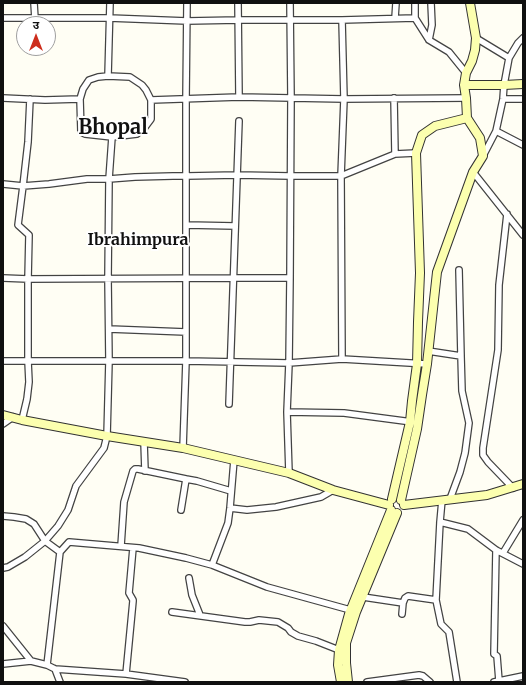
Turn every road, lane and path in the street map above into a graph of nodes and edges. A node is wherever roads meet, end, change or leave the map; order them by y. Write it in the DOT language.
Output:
graph roads {
  1 [pos="34,3"];
  2 [pos="110,3"];
  3 [pos="187,3"];
  4 [pos="238,3"];
  5 [pos="290,3"];
  6 [pos="396,3"];
  7 [pos="416,3"];
  8 [pos="431,3"];
  9 [pos="470,3"];
  10 [pos="35,16"];
  11 [pos="3,18"];
  12 [pos="16,18"];
  13 [pos="109,18"];
  14 [pos="395,18"];
  15 [pos="415,18"];
  16 [pos="56,19"];
  17 [pos="239,20"];
  18 [pos="289,20"];
  19 [pos="342,20"];
  20 [pos="187,21"];
  21 [pos="476,38"];
  22 [pos="523,38"];
  23 [pos="429,40"];
  24 [pos="509,58"];
  25 [pos="466,73"];
  26 [pos="108,76"];
  27 [pos="523,84"];
  28 [pos="464,85"];
  29 [pos="504,85"];
  30 [pos="239,97"];
  31 [pos="3,98"];
  32 [pos="291,98"];
  33 [pos="394,98"];
  34 [pos="466,98"];
  35 [pos="30,99"];
  36 [pos="80,99"];
  37 [pos="186,99"];
  38 [pos="344,99"];
  39 [pos="503,99"];
  40 [pos="523,99"];
  41 [pos="151,100"];
  42 [pos="467,118"];
  43 [pos="239,121"];
  44 [pos="496,131"];
  45 [pos="112,137"];
  46 [pos="523,145"];
  47 [pos="416,153"];
  48 [pos="395,154"];
  49 [pos="483,156"];
  50 [pos="473,172"];
  51 [pos="237,175"];
  52 [pos="186,176"];
  53 [pos="290,176"];
  54 [pos="341,176"];
  55 [pos="109,179"];
  56 [pos="3,184"];
  57 [pos="23,186"];
  58 [pos="507,214"];
  59 [pos="186,225"];
  60 [pos="235,226"];
  61 [pos="523,235"];
  62 [pos="459,270"];
  63 [pos="3,278"];
  64 [pos="186,278"];
  65 [pos="234,278"];
  66 [pos="290,278"];
  67 [pos="28,279"];
  68 [pos="108,279"];
  69 [pos="418,322"];
  70 [pos="431,323"];
  71 [pos="109,329"];
  72 [pos="186,332"];
  73 [pos="428,351"];
  74 [pos="461,356"];
  75 [pos="342,359"];
  76 [pos="3,361"];
  77 [pos="28,361"];
  78 [pos="109,361"];
  79 [pos="186,361"];
  80 [pos="230,362"];
  81 [pos="289,363"];
  82 [pos="417,364"];
  83 [pos="427,364"];
  84 [pos="229,404"];
  85 [pos="287,412"];
  86 [pos="3,415"];
  87 [pos="13,417"];
  88 [pos="22,420"];
  89 [pos="414,422"];
  90 [pos="3,424"];
  91 [pos="107,436"];
  92 [pos="144,442"];
  93 [pos="183,448"];
  94 [pos="234,460"];
  95 [pos="145,471"];
  96 [pos="289,473"];
  97 [pos="186,479"];
  98 [pos="523,484"];
  99 [pos="513,488"];
  100 [pos="333,490"];
  101 [pos="231,492"];
  102 [pos="446,500"];
  103 [pos="403,503"];
  104 [pos="392,507"];
  105 [pos="230,508"];
  106 [pos="181,510"];
  107 [pos="3,516"];
  108 [pos="523,520"];
  109 [pos="440,522"];
  110 [pos="45,541"];
  111 [pos="121,546"];
  112 [pos="133,548"];
  113 [pos="496,550"];
  114 [pos="60,552"];
  115 [pos="503,553"];
  116 [pos="523,564"];
  117 [pos="212,565"];
  118 [pos="3,568"];
  119 [pos="189,578"];
  120 [pos="363,597"];
  121 [pos="436,600"];
  122 [pos="403,602"];
  123 [pos="354,611"];
  124 [pos="172,612"];
  125 [pos="402,614"];
  126 [pos="200,615"];
  127 [pos="3,626"];
  128 [pos="339,650"];
  129 [pos="31,661"];
  130 [pos="3,664"];
  131 [pos="46,665"];
  132 [pos="55,669"];
  133 [pos="126,674"];
  134 [pos="523,676"];
  135 [pos="496,681"];
  136 [pos="60,682"];
  137 [pos="185,682"];
  138 [pos="341,682"];
  139 [pos="348,682"];
  140 [pos="366,682"];
  141 [pos="430,682"];
  142 [pos="457,682"];
  1 -- 10 [label="street"];
  2 -- 13 [label="street"];
  3 -- 20 [label="street"];
  4 -- 17 [label="street"];
  5 -- 18 [label="street"];
  6 -- 14 [label="street"];
  7 -- 15 [label="street"];
  8 -- 23 [label="street"];
  9 -- 21 [label="street"];
  11 -- 12 [label="street"];
  13 -- 16 [label="street"];
  13 -- 20 [label="street"];
  13 -- 26 [label="street"];
  14 -- 15 [label="street"];
  14 -- 19 [label="street"];
  15 -- 23 [label="street"];
  17 -- 18 [label="street"];
  17 -- 20 [label="street"];
  17 -- 30 [label="street"];
  18 -- 19 [label="street"];
  18 -- 32 [label="street"];
  19 -- 38 [label="street"];
  20 -- 37 [label="street"];
  21 -- 24 [label="street"];
  21 -- 25 [label="street"];
  22 -- 24 [label="street"];
  23 -- 25 [label="street"];
  24 -- 29 [label="street"];
  25 -- 28 [label="street"];
  26 -- 36 [label="street"];
  26 -- 41 [label="street"];
  27 -- 29 [label="street"];
  28 -- 29 [label="street"];
  28 -- 34 [label="street"];
  29 -- 39 [label="street"];
  30 -- 32 [label="street"];
  30 -- 37 [label="street"];
  31 -- 35 [label="street"];
  32 -- 38 [label="street"];
  32 -- 53 [label="street"];
  33 -- 34 [label="street"];
  33 -- 38 [label="street"];
  33 -- 48 [label="street"];
  34 -- 42 [label="street"];
  35 -- 36 [label="street"];
  35 -- 57 [label="street"];
  36 -- 45 [label="street"];
  37 -- 41 [label="street"];
  37 -- 52 [label="street"];
  38 -- 54 [label="street"];
  39 -- 40 [label="street"];
  39 -- 44 [label="street"];
  41 -- 45 [label="street"];
  42 -- 47 [label="street"];
  42 -- 49 [label="street"];
  43 -- 51 [label="street"];
  44 -- 46 [label="street"];
  44 -- 49 [label="street"];
  45 -- 55 [label="street"];
  47 -- 48 [label="street"];
  47 -- 69 [label="street"];
  48 -- 54 [label="street"];
  49 -- 50 [label="street"];
  50 -- 58 [label="street"];
  50 -- 70 [label="street"];
  51 -- 52 [label="street"];
  51 -- 53 [label="street"];
  51 -- 60 [label="street"];
  52 -- 55 [label="street"];
  52 -- 59 [label="street"];
  53 -- 54 [label="street"];
  53 -- 66 [label="street"];
  54 -- 75 [label="street"];
  55 -- 57 [label="street"];
  55 -- 68 [label="street"];
  56 -- 57 [label="street"];
  57 -- 67 [label="street"];
  58 -- 61 [label="street"];
  58 -- 99 [label="street"];
  59 -- 60 [label="street"];
  59 -- 64 [label="street"];
  60 -- 65 [label="street"];
  62 -- 74 [label="street"];
  63 -- 67 [label="street"];
  64 -- 65 [label="street"];
  64 -- 68 [label="street"];
  64 -- 72 [label="street"];
  65 -- 66 [label="street"];
  65 -- 80 [label="street"];
  66 -- 81 [label="street"];
  67 -- 68 [label="street"];
  67 -- 77 [label="street"];
  68 -- 71 [label="street"];
  69 -- 70 [label="street"];
  69 -- 82 [label="street"];
  70 -- 73 [label="street"];
  71 -- 72 [label="street"];
  71 -- 78 [label="street"];
  72 -- 79 [label="street"];
  73 -- 74 [label="street"];
  73 -- 83 [label="street"];
  74 -- 102 [label="street"];
  75 -- 81 [label="street"];
  75 -- 82 [label="street"];
  76 -- 77 [label="street"];
  77 -- 78 [label="street"];
  77 -- 88 [label="street"];
  78 -- 79 [label="street"];
  78 -- 91 [label="street"];
  79 -- 80 [label="street"];
  79 -- 93 [label="street"];
  80 -- 81 [label="street"];
  80 -- 84 [label="street"];
  81 -- 85 [label="street"];
  82 -- 83 [label="street"];
  82 -- 89 [label="street"];
  83 -- 89 [label="street"];
  85 -- 89 [label="street"];
  85 -- 96 [label="street"];
  86 -- 87 [label="street"];
  87 -- 88 [label="street"];
  87 -- 90 [label="street"];
  88 -- 91 [label="street"];
  89 -- 103 [label="street"];
  89 -- 104 [label="street"];
  91 -- 92 [label="street"];
  91 -- 110 [label="street"];
  92 -- 93 [label="street"];
  92 -- 95 [label="street"];
  93 -- 94 [label="street"];
  94 -- 96 [label="street"];
  94 -- 101 [label="street"];
  95 -- 97 [label="street"];
  95 -- 111 [label="street"];
  96 -- 100 [label="street"];
  97 -- 101 [label="street"];
  97 -- 106 [label="street"];
  98 -- 99 [label="street"];
  99 -- 102 [label="street"];
  100 -- 104 [label="street"];
  100 -- 105 [label="street"];
  101 -- 105 [label="street"];
  102 -- 103 [label="street"];
  102 -- 109 [label="street"];
  103 -- 104 [label="street"];
  103 -- 104 [label="street"];
  104 -- 120 [label="street"];
  104 -- 123 [label="street"];
  105 -- 117 [label="street"];
  107 -- 110 [label="street"];
  108 -- 115 [label="street"];
  109 -- 113 [label="street"];
  109 -- 121 [label="street"];
  110 -- 114 [label="street"];
  110 -- 118 [label="street"];
  111 -- 112 [label="street"];
  111 -- 114 [label="street"];
  112 -- 117 [label="street"];
  112 -- 133 [label="street"];
  113 -- 115 [label="street"];
  113 -- 135 [label="street"];
  114 -- 131 [label="street"];
  115 -- 116 [label="street"];
  117 -- 123 [label="street"];
  119 -- 126 [label="street"];
  120 -- 122 [label="street"];
  120 -- 123 [label="street"];
  121 -- 122 [label="street"];
  121 -- 142 [label="street"];
  122 -- 125 [label="street"];
  123 -- 128 [label="street"];
  123 -- 139 [label="street"];
  124 -- 126 [label="street"];
  126 -- 128 [label="street"];
  127 -- 129 [label="street"];
  128 -- 138 [label="street"];
  129 -- 130 [label="street"];
  129 -- 131 [label="street"];
  131 -- 132 [label="street"];
  132 -- 133 [label="street"];
  132 -- 136 [label="street"];
  133 -- 137 [label="street"];
  134 -- 135 [label="street"];
  140 -- 141 [label="street"];
}
